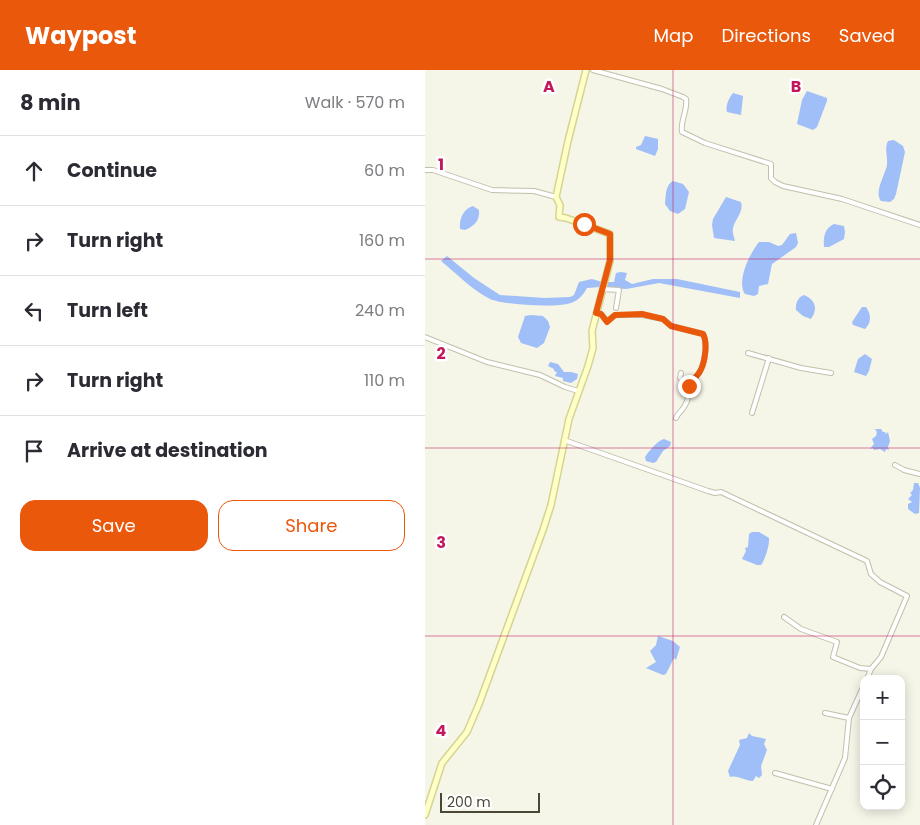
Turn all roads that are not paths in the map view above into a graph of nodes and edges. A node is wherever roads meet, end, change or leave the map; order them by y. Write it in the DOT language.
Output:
graph roads {
  1 [pos="585,70"];
  2 [pos="593,70"];
  3 [pos="425,170"];
  4 [pos="556,197"];
  5 [pos="920,225"];
  6 [pos="602,289"];
  7 [pos="616,308"];
  8 [pos="596,313"];
  9 [pos="425,337"];
  10 [pos="747,353"];
  11 [pos="769,358"];
  12 [pos="831,373"];
  13 [pos="681,374"];
  14 [pos="689,386"];
  15 [pos="578,391"];
  16 [pos="752,413"];
  17 [pos="677,418"];
  18 [pos="564,440"];
  19 [pos="895,465"];
  20 [pos="920,474"];
  21 [pos="784,617"];
  22 [pos="871,669"];
  23 [pos="869,675"];
  24 [pos="860,694"];
  25 [pos="825,713"];
  26 [pos="849,718"];
  27 [pos="775,773"];
  28 [pos="832,789"];
  29 [pos="425,815"];
  30 [pos="816,825"];
  1 -- 4 [label="street"];
  2 -- 5 [label="street"];
  3 -- 4 [label="street"];
  4 -- 6 [label="street"];
  6 -- 7 [label="street"];
  6 -- 8 [label="street"];
  8 -- 14 [label="street"];
  8 -- 15 [label="street"];
  9 -- 15 [label="street"];
  10 -- 11 [label="street"];
  11 -- 12 [label="street"];
  11 -- 16 [label="street"];
  13 -- 14 [label="street"];
  14 -- 17 [label="street"];
  15 -- 18 [label="street"];
  18 -- 22 [label="street"];
  18 -- 29 [label="street"];
  19 -- 20 [label="street"];
  21 -- 22 [label="street"];
  22 -- 23 [label="street"];
  24 -- 26 [label="street"];
  25 -- 26 [label="street"];
  26 -- 28 [label="street"];
  27 -- 28 [label="street"];
  28 -- 30 [label="street"];
}
